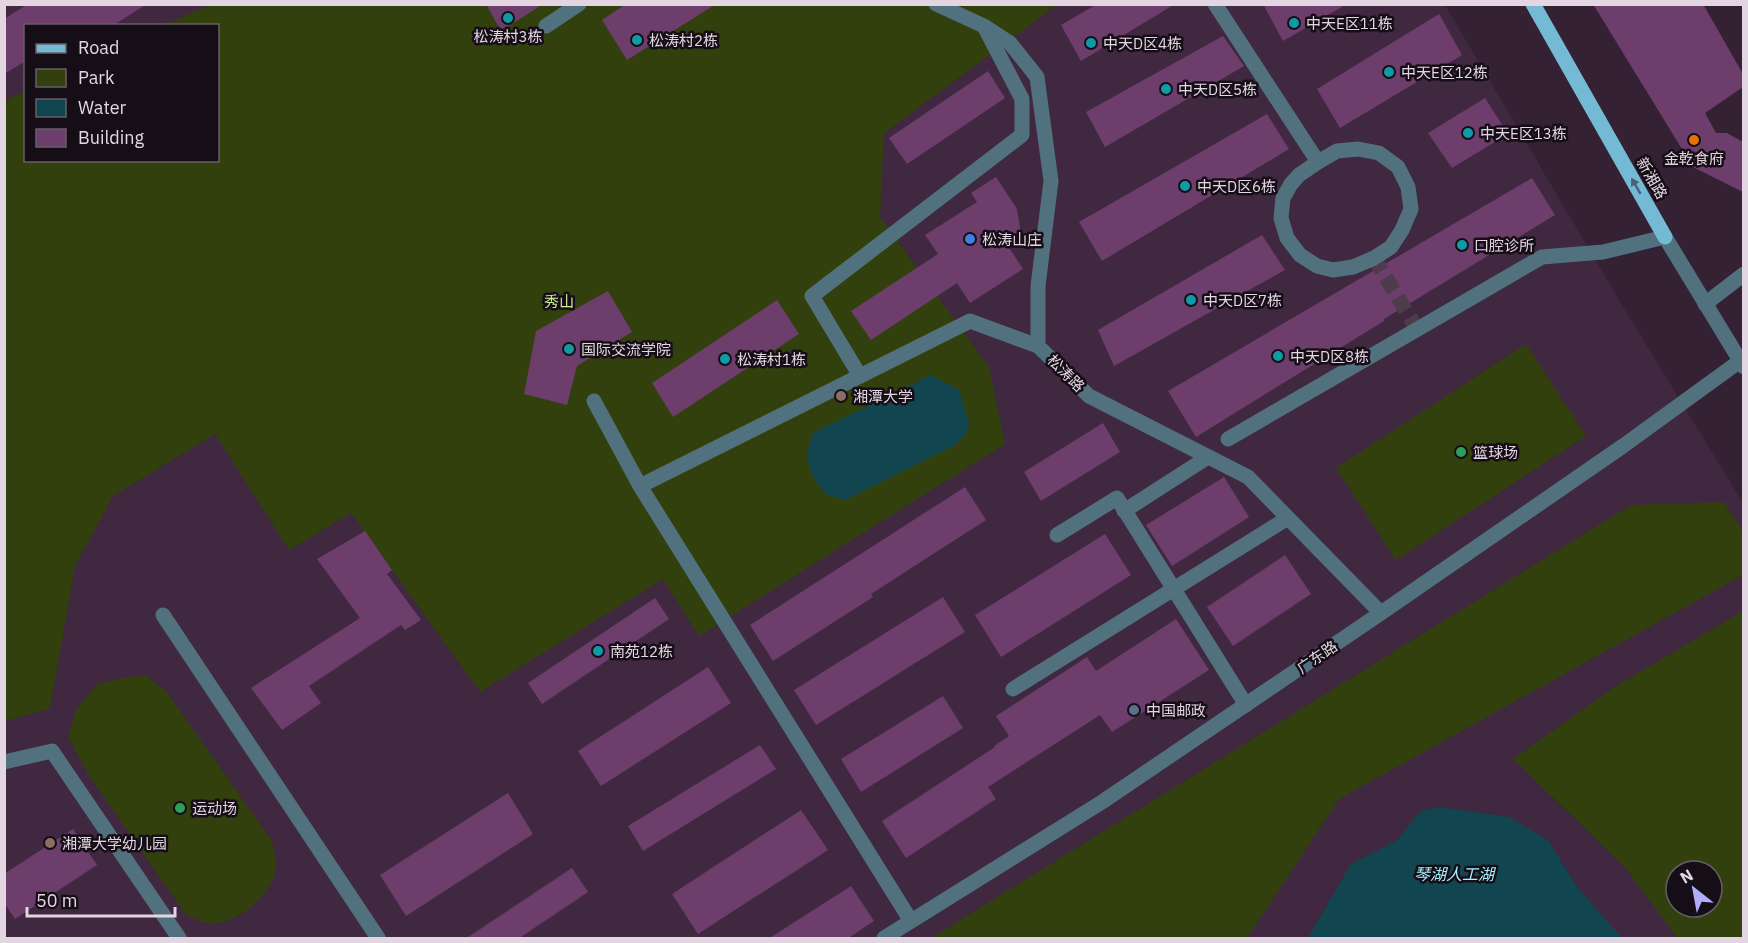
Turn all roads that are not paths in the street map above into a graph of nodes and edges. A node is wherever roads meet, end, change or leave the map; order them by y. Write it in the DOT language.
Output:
graph roads {
  1 [pos="579,4"];
  2 [pos="936,4"];
  3 [pos="1215,4"];
  4 [pos="1533,4"];
  5 [pos="546,26"];
  6 [pos="984,26"];
  7 [pos="1318,162"];
  8 [pos="1665,237"];
  9 [pos="1743,274"];
  10 [pos="1705,304"];
  11 [pos="1038,346"];
  12 [pos="1742,364"];
  13 [pos="860,376"];
  14 [pos="594,401"];
  15 [pos="1228,439"];
  16 [pos="1208,457"];
  17 [pos="640,486"];
  18 [pos="1124,511"];
  19 [pos="1288,518"];
  20 [pos="1057,535"];
  21 [pos="1174,590"];
  22 [pos="1381,613"];
  23 [pos="163,615"];
  24 [pos="1013,689"];
  25 [pos="1246,705"];
  26 [pos="4,762"];
  27 [pos="911,921"];
  28 [pos="377,938"];
  29 [pos="179,939"];
  30 [pos="884,939"];
  1 -- 5 [label="street"];
  2 -- 6 [label="street, 松涛路"];
  3 -- 7 [label="street"];
  8 -- 4 [label="main road, 新湘路, one-way"];
  6 -- 11 [label="street, 松涛路"];
  6 -- 13 [label="street"];
  7 -- 7 [label="street"];
  8 -- 10 [label="street, 新湘路"];
  8 -- 15 [label="street"];
  9 -- 10 [label="street"];
  10 -- 12 [label="street, 新湘路"];
  11 -- 13 [label="street"];
  11 -- 16 [label="street, 松涛路"];
  12 -- 22 [label="street, 广东路"];
  13 -- 17 [label="street"];
  14 -- 17 [label="street"];
  16 -- 18 [label="street"];
  16 -- 19 [label="street, 松涛路"];
  17 -- 27 [label="street"];
  18 -- 20 [label="street"];
  18 -- 21 [label="street"];
  19 -- 21 [label="street"];
  19 -- 22 [label="street, 松涛路"];
  21 -- 24 [label="street"];
  21 -- 25 [label="street"];
  22 -- 25 [label="street, 广东路"];
  23 -- 28 [label="street"];
  25 -- 27 [label="street, 广东路"];
  26 -- 29 [label="street"];
  27 -- 30 [label="street, 广东路"];
}
